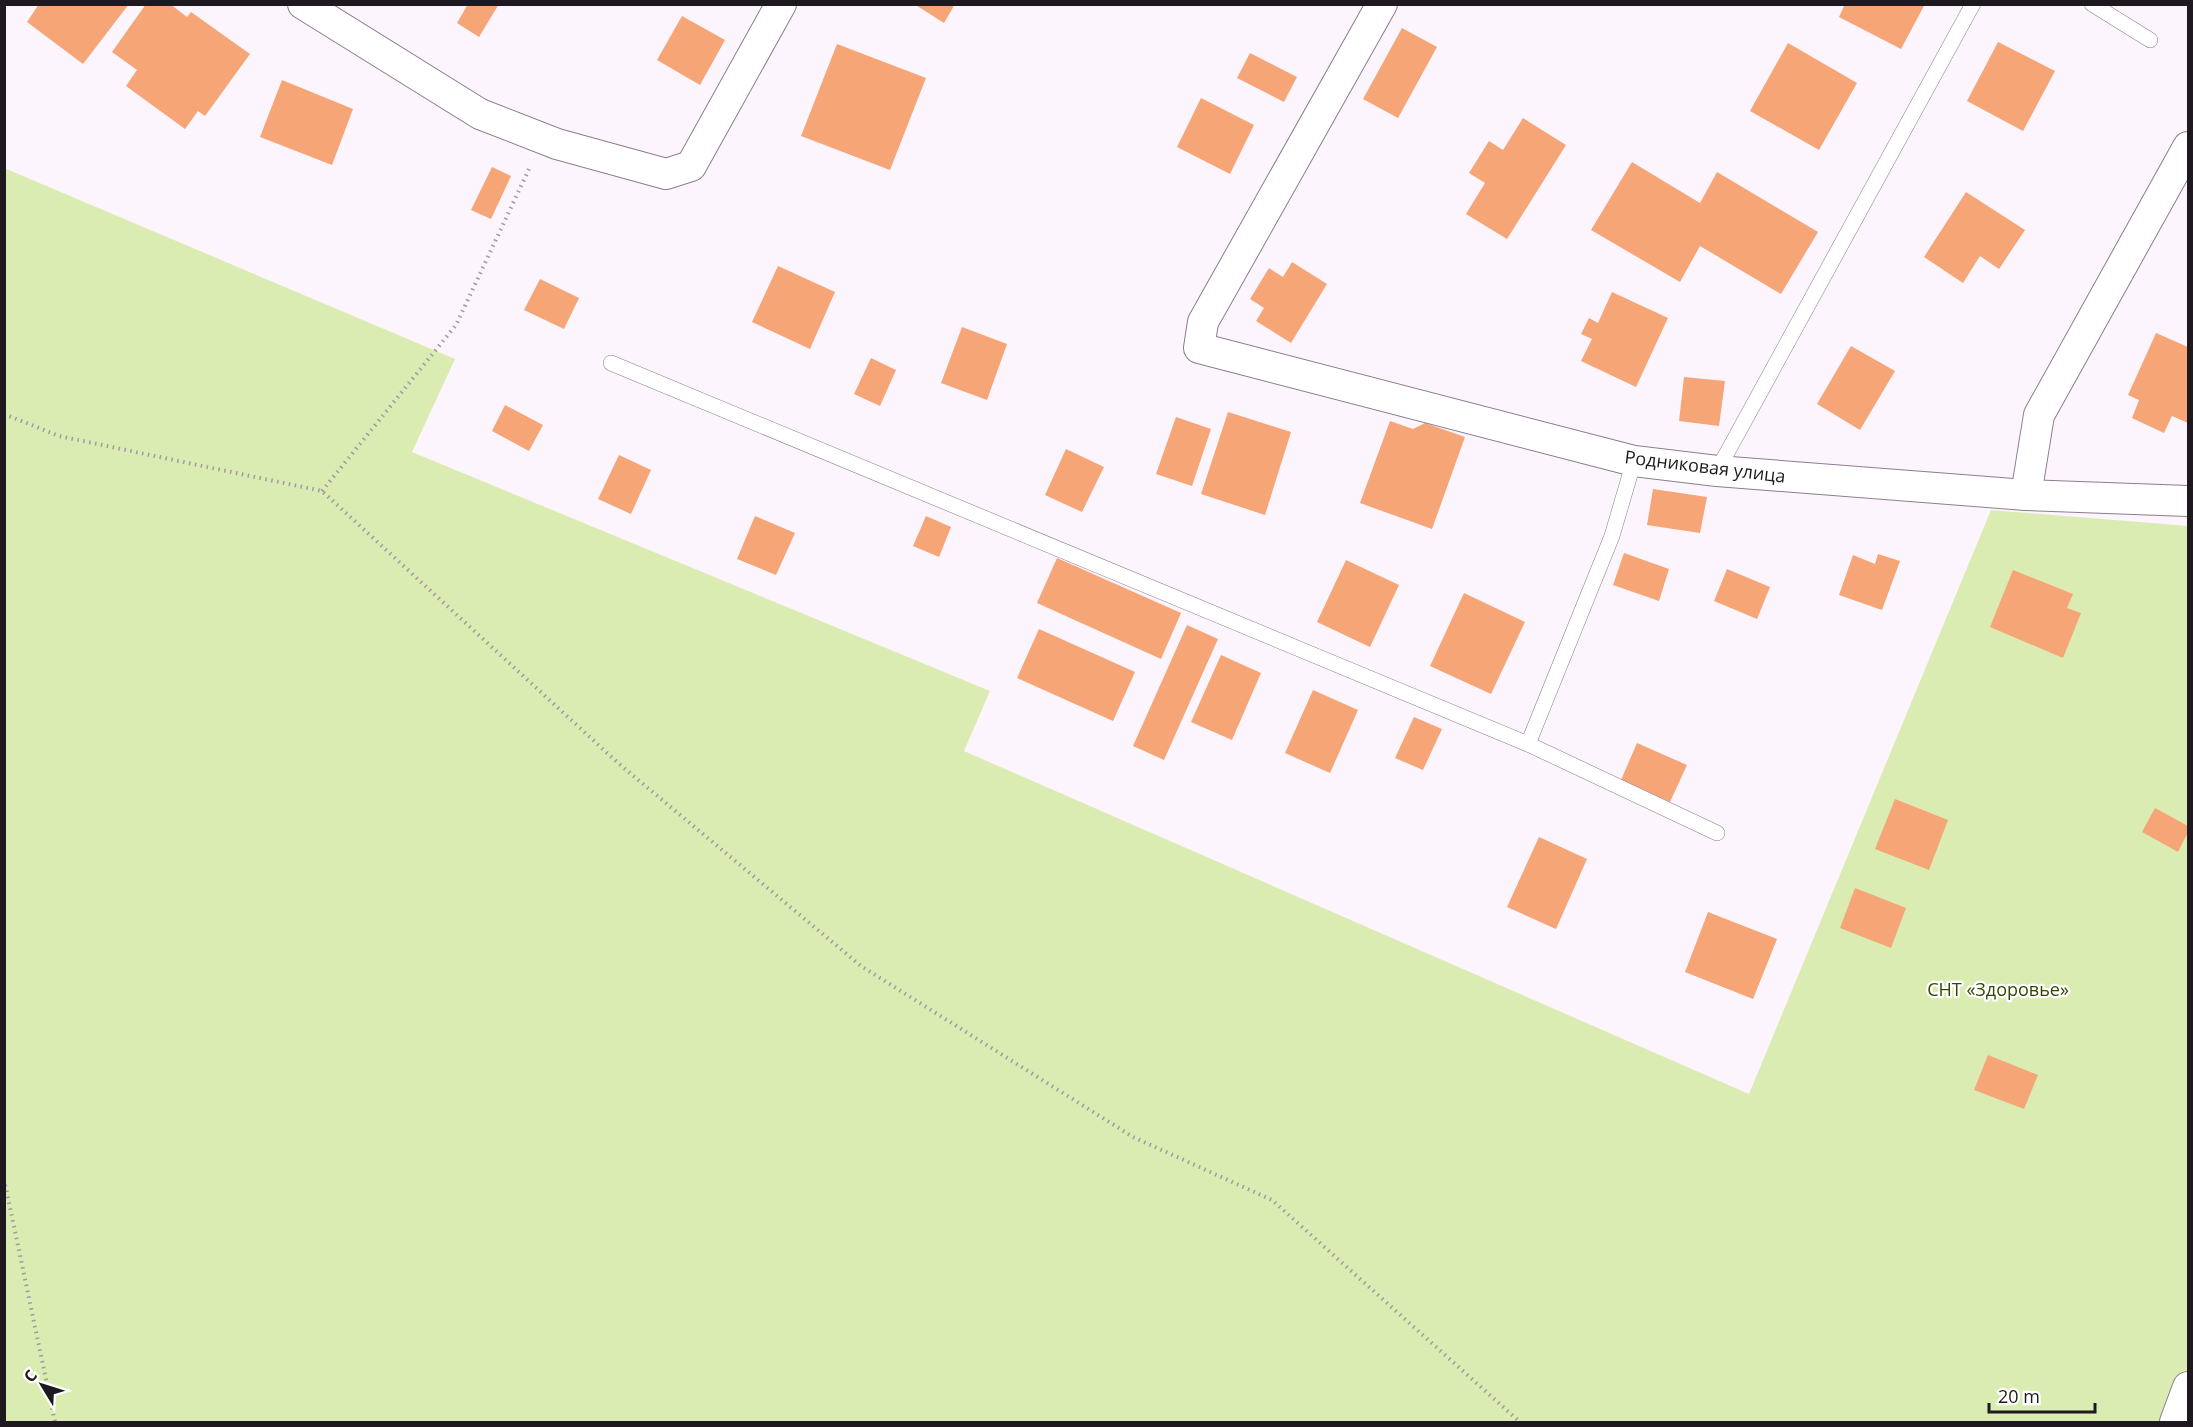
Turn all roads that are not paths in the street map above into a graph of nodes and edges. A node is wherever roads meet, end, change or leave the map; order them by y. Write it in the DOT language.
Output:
graph roads {
  1 [pos="303,4"];
  2 [pos="781,4"];
  3 [pos="1382,4"];
  4 [pos="1973,4"];
  5 [pos="2092,4"];
  6 [pos="2150,40"];
  7 [pos="2188,147"];
  8 [pos="611,363"];
  9 [pos="1634,461"];
  10 [pos="1717,471"];
  11 [pos="2026,495"];
  12 [pos="2188,501"];
  13 [pos="1528,744"];
  14 [pos="1716,833"];
  15 [pos="2188,1388"];
  16 [pos="2175,1422"];
  1 -- 2 [label="street"];
  3 -- 9 [label="street, Родниковая улица"];
  4 -- 10 [label="lane"];
  5 -- 6 [label="lane"];
  7 -- 11 [label="street"];
  8 -- 13 [label="lane"];
  9 -- 10 [label="street, Родниковая улица"];
  9 -- 13 [label="lane"];
  10 -- 11 [label="street, Родниковая улица"];
  11 -- 12 [label="street, Родниковая улица"];
  13 -- 14 [label="lane"];
  15 -- 16 [label="street"];
}
